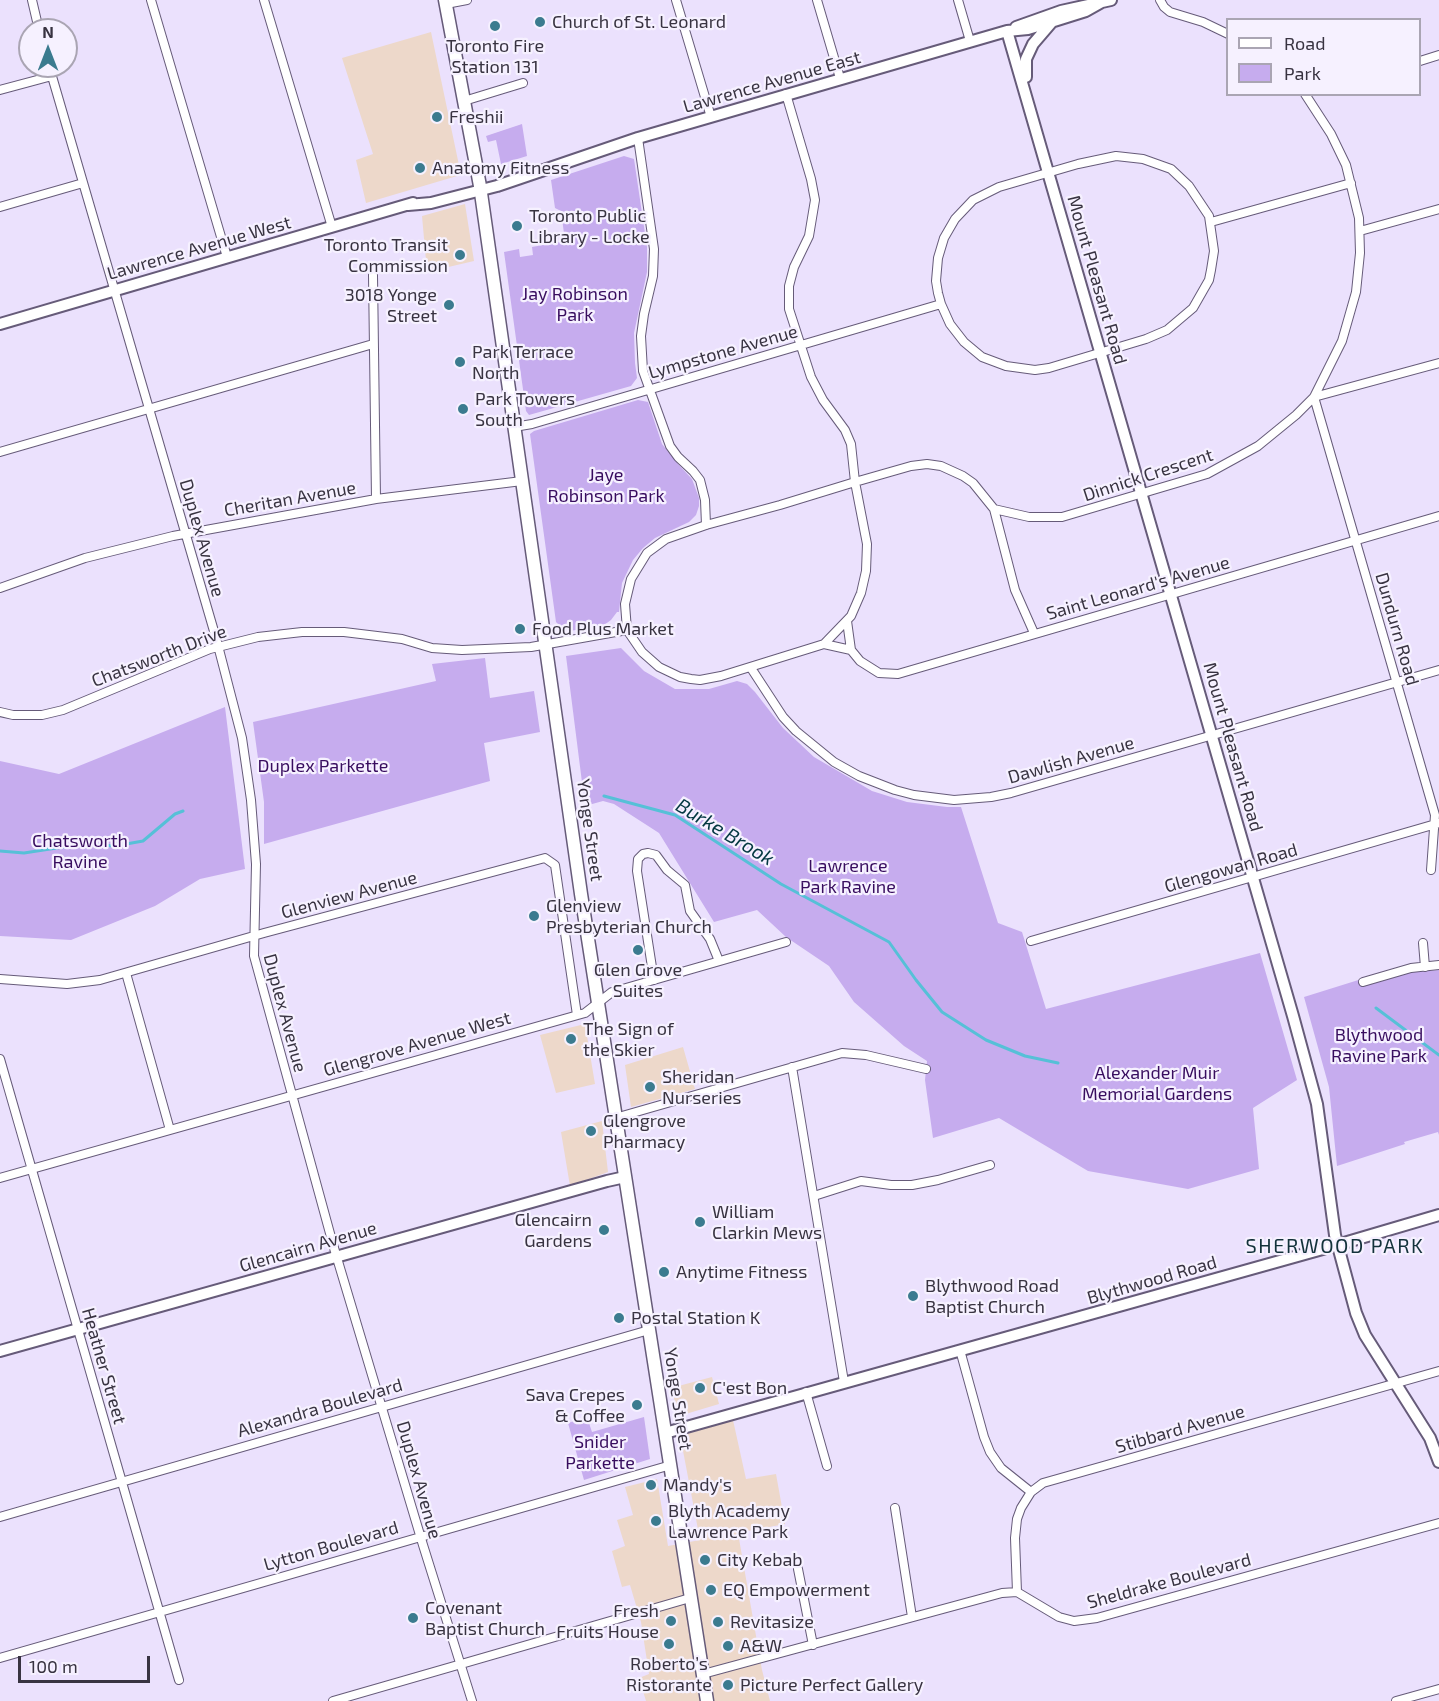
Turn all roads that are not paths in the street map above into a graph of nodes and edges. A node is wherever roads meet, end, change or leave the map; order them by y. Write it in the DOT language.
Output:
graph roads {
  1 [pos="32,0"];
  2 [pos="151,0"];
  3 [pos="264,0"];
  4 [pos="467,0"];
  5 [pos="676,0"];
  6 [pos="817,0"];
  7 [pos="958,0"];
  8 [pos="1067,0"];
  9 [pos="1160,0"];
  10 [pos="1105,1"];
  11 [pos="446,2"];
  12 [pos="1061,11"];
  13 [pos="36,18"];
  14 [pos="1051,22"];
  15 [pos="1007,31"];
  16 [pos="1226,34"];
  17 [pos="970,41"];
  18 [pos="1439,55"];
  19 [pos="1421,60"];
  20 [pos="45,78"];
  21 [pos="53,78"];
  22 [pos="840,78"];
  23 [pos="523,83"];
  24 [pos="0,90"];
  25 [pos="1026,90"];
  26 [pos="786,94"];
  27 [pos="1306,96"];
  28 [pos="464,101"];
  29 [pos="711,117"];
  30 [pos="638,138"];
  31 [pos="1050,172"];
  32 [pos="83,183"];
  33 [pos="1351,183"];
  34 [pos="480,186"];
  35 [pos="0,207"];
  36 [pos="1439,209"];
  37 [pos="1211,222"];
  38 [pos="332,227"];
  39 [pos="1360,231"];
  40 [pos="226,257"];
  41 [pos="373,275"];
  42 [pos="114,289"];
  43 [pos="940,304"];
  44 [pos="0,324"];
  45 [pos="373,344"];
  46 [pos="801,345"];
  47 [pos="1100,354"];
  48 [pos="1439,363"];
  49 [pos="650,389"];
  50 [pos="1314,397"];
  51 [pos="149,409"];
  52 [pos="514,427"];
  53 [pos="0,452"];
  54 [pos="522,481"];
  55 [pos="855,482"];
  56 [pos="1142,494"];
  57 [pos="376,499"];
  58 [pos="994,509"];
  59 [pos="1439,516"];
  60 [pos="706,525"];
  61 [pos="186,533"];
  62 [pos="1356,540"];
  63 [pos="0,588"];
  64 [pos="1171,594"];
  65 [pos="847,621"];
  66 [pos="627,630"];
  67 [pos="1034,633"];
  68 [pos="824,644"];
  69 [pos="546,645"];
  70 [pos="219,647"];
  71 [pos="851,650"];
  72 [pos="751,668"];
  73 [pos="1439,670"];
  74 [pos="1397,682"];
  75 [pos="0,712"];
  76 [pos="1212,736"];
  77 [pos="1437,824"];
  78 [pos="1431,870"];
  79 [pos="1254,878"];
  80 [pos="253,936"];
  81 [pos="1031,941"];
  82 [pos="786,942"];
  83 [pos="1423,943"];
  84 [pos="719,961"];
  85 [pos="1439,965"];
  86 [pos="1425,967"];
  87 [pos="126,973"];
  88 [pos="0,979"];
  89 [pos="654,980"];
  90 [pos="1363,981"];
  91 [pos="598,1003"];
  92 [pos="577,1015"];
  93 [pos="0,1059"];
  94 [pos="792,1067"];
  95 [pos="926,1069"];
  96 [pos="291,1096"];
  97 [pos="615,1118"];
  98 [pos="170,1130"];
  99 [pos="990,1165"];
  100 [pos="32,1169"];
  101 [pos="0,1178"];
  102 [pos="625,1178"];
  103 [pos="814,1196"];
  104 [pos="1439,1215"];
  105 [pos="1337,1245"];
  106 [pos="337,1256"];
  107 [pos="77,1329"];
  108 [pos="649,1330"];
  109 [pos="960,1350"];
  110 [pos="0,1351"];
  111 [pos="1439,1371"];
  112 [pos="844,1382"];
  113 [pos="1395,1383"];
  114 [pos="806,1392"];
  115 [pos="382,1406"];
  116 [pos="665,1433"];
  117 [pos="1439,1462"];
  118 [pos="671,1465"];
  119 [pos="827,1466"];
  120 [pos="122,1481"];
  121 [pos="1031,1492"];
  122 [pos="895,1509"];
  123 [pos="0,1517"];
  124 [pos="1439,1522"];
  125 [pos="420,1536"];
  126 [pos="798,1569"];
  127 [pos="1017,1592"];
  128 [pos="690,1598"];
  129 [pos="160,1612"];
  130 [pos="912,1617"];
  131 [pos="813,1645"];
  132 [pos="0,1658"];
  133 [pos="460,1664"];
  134 [pos="703,1674"];
  135 [pos="180,1680"];
  136 [pos="1439,1689"];
  137 [pos="333,1701"];
  138 [pos="472,1701"];
  139 [pos="707,1701"];
  140 [pos="1396,1701"];
  1 -- 13 [label="street"];
  2 -- 40 [label="street"];
  3 -- 38 [label="street"];
  4 -- 11 [label="street"];
  5 -- 29 [label="street"];
  6 -- 22 [label="street"];
  7 -- 17 [label="street"];
  8 -- 12 [label="main road"];
  9 -- 16 [label="street"];
  10 -- 12 [label="main road, Lawrence Avenue East"];
  10 -- 14 [label="main road, Lawrence Avenue East"];
  11 -- 28 [label="main road, Yonge Street"];
  12 -- 15 [label="main road, Lawrence Avenue East"];
  14 -- 15 [label="main road, Lawrence Avenue East"];
  14 -- 25 [label="main road"];
  15 -- 17 [label="main road, Lawrence Avenue East"];
  15 -- 25 [label="main road, Mount Pleasant Road"];
  17 -- 22 [label="main road, Lawrence Avenue East"];
  18 -- 19 [label="street"];
  20 -- 24 [label="street"];
  21 -- 32 [label="street, Duplex Avenue"];
  22 -- 26 [label="main road, Lawrence Avenue East"];
  23 -- 28 [label="street"];
  25 -- 31 [label="main road, Mount Pleasant Road"];
  26 -- 29 [label="main road, Lawrence Avenue East"];
  26 -- 46 [label="street"];
  27 -- 33 [label="street, Dinnick Crescent"];
  28 -- 34 [label="main road, Yonge Street"];
  29 -- 30 [label="main road, Lawrence Avenue East"];
  30 -- 34 [label="main road, Lawrence Avenue East"];
  30 -- 49 [label="street"];
  31 -- 37 [label="street"];
  31 -- 43 [label="street"];
  31 -- 47 [label="main road, Mount Pleasant Road"];
  32 -- 35 [label="street"];
  32 -- 42 [label="street, Duplex Avenue"];
  33 -- 37 [label="street"];
  33 -- 39 [label="street, Dinnick Crescent"];
  34 -- 38 [label="main road, Lawrence Avenue West"];
  34 -- 52 [label="main road, Yonge Street"];
  36 -- 39 [label="street"];
  37 -- 47 [label="street"];
  38 -- 40 [label="main road, Lawrence Avenue West"];
  39 -- 50 [label="street, Dinnick Crescent"];
  40 -- 42 [label="main road, Lawrence Avenue West"];
  41 -- 45 [label="street"];
  42 -- 44 [label="main road, Lawrence Avenue West"];
  42 -- 51 [label="street, Duplex Avenue"];
  43 -- 46 [label="street, Lympstone Avenue"];
  43 -- 47 [label="street"];
  45 -- 51 [label="street"];
  45 -- 57 [label="street"];
  46 -- 49 [label="street, Lympstone Avenue"];
  46 -- 55 [label="street"];
  47 -- 56 [label="main road, Mount Pleasant Road"];
  48 -- 50 [label="street"];
  49 -- 52 [label="street, Lympstone Avenue"];
  49 -- 60 [label="street"];
  50 -- 56 [label="street, Dinnick Crescent"];
  50 -- 62 [label="street, Dundurn Road"];
  51 -- 53 [label="street"];
  51 -- 61 [label="street, Duplex Avenue"];
  52 -- 54 [label="main road, Yonge Street"];
  54 -- 57 [label="street, Cheritan Avenue"];
  54 -- 69 [label="main road, Yonge Street"];
  55 -- 58 [label="street"];
  55 -- 60 [label="street"];
  55 -- 65 [label="street"];
  56 -- 58 [label="street, Dinnick Crescent"];
  56 -- 64 [label="main road, Mount Pleasant Road"];
  57 -- 61 [label="street, Cheritan Avenue"];
  58 -- 67 [label="street"];
  59 -- 62 [label="street, Saint Leonard's Avenue"];
  60 -- 66 [label="street"];
  61 -- 63 [label="street, Cheritan Avenue"];
  61 -- 70 [label="street, Duplex Avenue"];
  62 -- 64 [label="street, Saint Leonard's Avenue"];
  62 -- 74 [label="street, Dundurn Road"];
  64 -- 67 [label="street, Saint Leonard's Avenue"];
  64 -- 76 [label="main road, Mount Pleasant Road"];
  65 -- 68 [label="street"];
  65 -- 71 [label="street"];
  66 -- 69 [label="street, Chatsworth Drive"];
  66 -- 72 [label="street"];
  67 -- 71 [label="street, Saint Leonard's Avenue"];
  68 -- 71 [label="street, Saint Leonard's Avenue"];
  68 -- 72 [label="street"];
  69 -- 70 [label="street, Chatsworth Drive"];
  69 -- 91 [label="main road, Yonge Street"];
  70 -- 75 [label="street, Chatsworth Drive"];
  70 -- 80 [label="street, Duplex Avenue"];
  72 -- 76 [label="street, Dawlish Avenue"];
  73 -- 74 [label="street, Dawlish Avenue"];
  74 -- 76 [label="street, Dawlish Avenue"];
  74 -- 77 [label="street, Dundurn Road"];
  76 -- 79 [label="main road, Mount Pleasant Road"];
  77 -- 78 [label="street, Dundurn Road"];
  77 -- 79 [label="street, Glengowan Road"];
  79 -- 81 [label="street, Glengowan Road"];
  79 -- 105 [label="main road, Mount Pleasant Road"];
  80 -- 87 [label="street, Glenview Avenue"];
  80 -- 92 [label="street, Glenview Avenue"];
  80 -- 96 [label="street, Duplex Avenue"];
  82 -- 84 [label="street, Glengrove Avenue West"];
  83 -- 86 [label="street"];
  84 -- 89 [label="street, Glengrove Avenue West"];
  84 -- 89 [label="street"];
  85 -- 86 [label="street"];
  86 -- 90 [label="street"];
  87 -- 88 [label="street, Glenview Avenue"];
  87 -- 98 [label="street"];
  89 -- 91 [label="street, Glengrove Avenue West"];
  91 -- 92 [label="street, Glengrove Avenue West"];
  91 -- 97 [label="main road, Yonge Street"];
  92 -- 96 [label="street, Glengrove Avenue West"];
  93 -- 100 [label="street, Heather Street"];
  94 -- 95 [label="street"];
  94 -- 97 [label="street"];
  94 -- 103 [label="street"];
  96 -- 98 [label="street, Glengrove Avenue West"];
  96 -- 106 [label="street, Duplex Avenue"];
  97 -- 102 [label="main road, Yonge Street"];
  98 -- 100 [label="street, Glengrove Avenue West"];
  99 -- 103 [label="street"];
  100 -- 101 [label="street, Glengrove Avenue West"];
  100 -- 107 [label="street, Heather Street"];
  102 -- 106 [label="main road, Glencairn Avenue"];
  102 -- 108 [label="main road, Yonge Street"];
  103 -- 112 [label="street"];
  104 -- 105 [label="main road, Blythwood Road"];
  105 -- 109 [label="main road, Blythwood Road"];
  105 -- 113 [label="main road, Mount Pleasant Road"];
  106 -- 107 [label="main road, Glencairn Avenue"];
  106 -- 115 [label="street, Duplex Avenue"];
  107 -- 110 [label="main road, Glencairn Avenue"];
  107 -- 120 [label="street, Heather Street"];
  108 -- 115 [label="street, Alexandra Boulevard"];
  108 -- 116 [label="main road, Yonge Street"];
  109 -- 112 [label="main road, Blythwood Road"];
  109 -- 121 [label="street"];
  111 -- 113 [label="street, Stibbard Avenue"];
  112 -- 114 [label="main road, Blythwood Road"];
  113 -- 117 [label="main road, Mount Pleasant Road"];
  113 -- 121 [label="street, Stibbard Avenue"];
  114 -- 116 [label="main road, Blythwood Road"];
  114 -- 119 [label="street"];
  115 -- 120 [label="street, Alexandra Boulevard"];
  115 -- 125 [label="street, Duplex Avenue"];
  116 -- 118 [label="main road, Yonge Street"];
  118 -- 125 [label="street, Lytton Boulevard"];
  118 -- 128 [label="main road, Yonge Street"];
  120 -- 123 [label="street, Alexandra Boulevard"];
  120 -- 129 [label="street, Heather Street"];
  121 -- 127 [label="street"];
  122 -- 130 [label="street"];
  124 -- 127 [label="street, Sheldrake Boulevard"];
  125 -- 129 [label="street, Lytton Boulevard"];
  125 -- 133 [label="street, Duplex Avenue"];
  126 -- 131 [label="street"];
  127 -- 130 [label="street"];
  128 -- 133 [label="street"];
  128 -- 134 [label="main road, Yonge Street"];
  129 -- 132 [label="street, Lytton Boulevard"];
  129 -- 135 [label="street, Heather Street"];
  130 -- 131 [label="street"];
  131 -- 134 [label="street"];
  133 -- 137 [label="street"];
  133 -- 138 [label="street, Duplex Avenue"];
  134 -- 139 [label="main road, Yonge Street"];
  136 -- 140 [label="street"];
}
